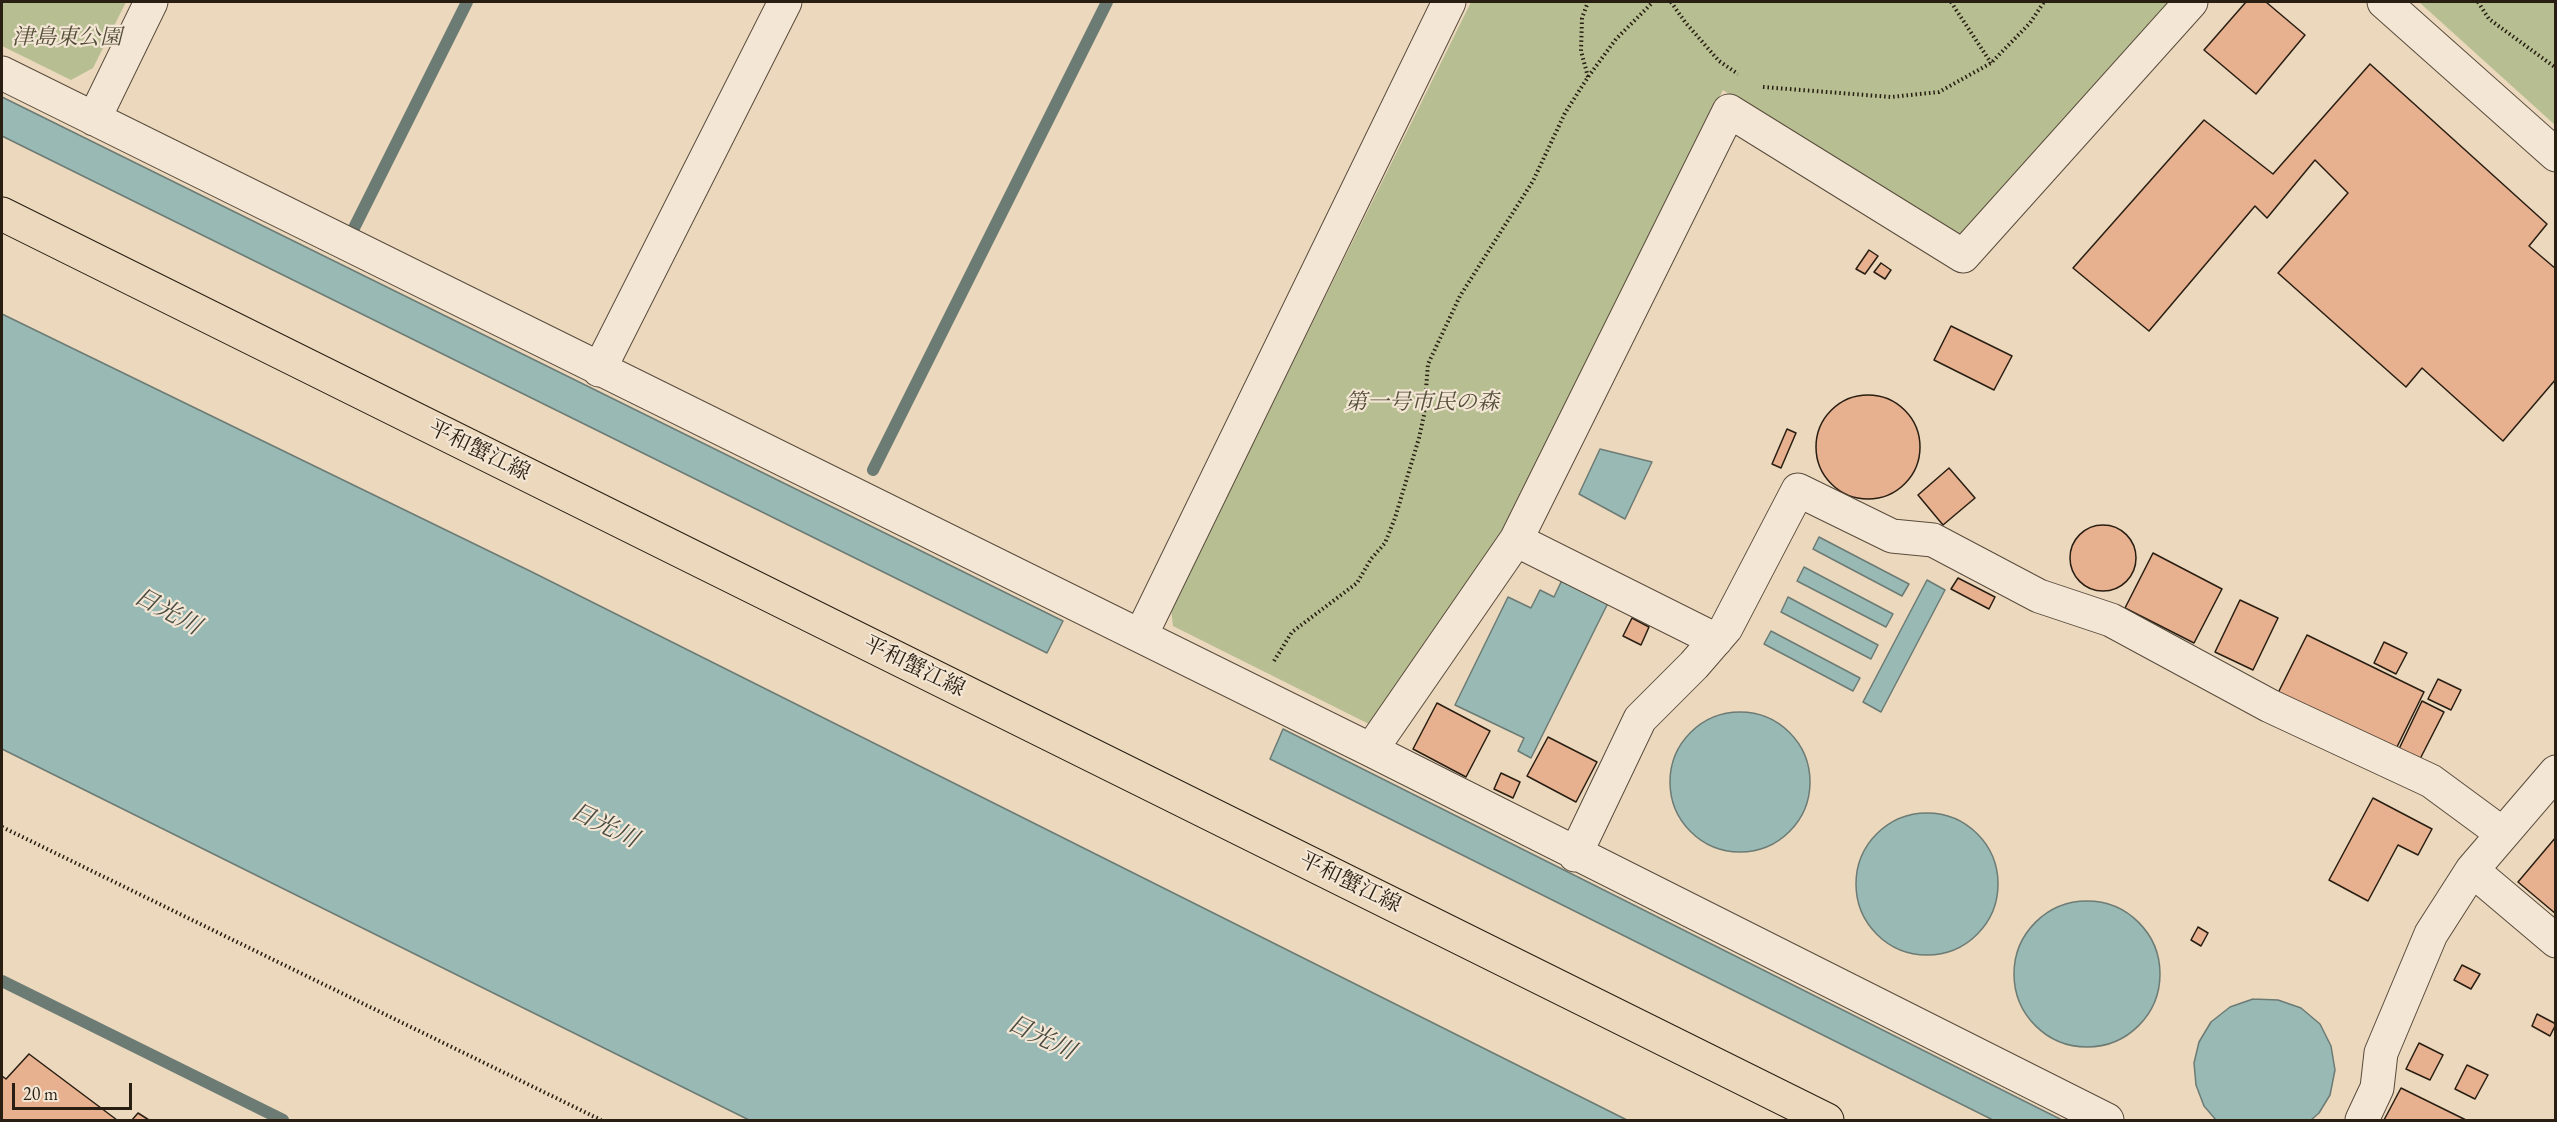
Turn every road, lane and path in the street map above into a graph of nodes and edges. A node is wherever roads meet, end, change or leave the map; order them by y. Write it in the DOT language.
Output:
graph roads {
  1 [pos="151,2"];
  2 [pos="785,2"];
  3 [pos="1449,2"];
  4 [pos="1588,2"];
  5 [pos="1653,2"];
  6 [pos="1671,2"];
  7 [pos="1951,2"];
  8 [pos="2044,2"];
  9 [pos="2191,2"];
  10 [pos="2384,2"];
  11 [pos="2478,2"];
  12 [pos="1991,63"];
  13 [pos="2556,68"];
  14 [pos="2,73"];
  15 [pos="1739,74"];
  16 [pos="1588,77"];
  17 [pos="1759,87"];
  18 [pos="94,119"];
  19 [pos="2556,155"];
  20 [pos="2,214"];
  21 [pos="599,369"];
  22 [pos="1516,540"];
  23 [pos="1141,635"];
  24 [pos="1716,640"];
  25 [pos="1255,692"];
  26 [pos="1371,750"];
  27 [pos="2556,772"];
  28 [pos="2,827"];
  29 [pos="2503,834"];
  30 [pos="1575,855"];
  31 [pos="2472,870"];
  32 [pos="2556,941"];
  33 [pos="601,1120"];
  34 [pos="1827,1120"];
  35 [pos="2107,1120"];
  36 [pos="2362,1120"];
  1 -- 18 [label="street"];
  2 -- 21 [label="street"];
  3 -- 23 [label="street"];
  4 -- 16 [label="path"];
  5 -- 16 [label="path"];
  6 -- 15 [label="path"];
  7 -- 12 [label="path"];
  8 -- 12 [label="path"];
  9 -- 22 [label="street"];
  10 -- 19 [label="street"];
  11 -- 13 [label="path"];
  12 -- 17 [label="path"];
  14 -- 18 [label="street"];
  16 -- 25 [label="path"];
  18 -- 21 [label="street"];
  20 -- 34 [label="main road, 平和蟹江線"];
  21 -- 23 [label="street"];
  22 -- 24 [label="street"];
  22 -- 26 [label="street"];
  23 -- 25 [label="street"];
  24 -- 29 [label="street"];
  24 -- 30 [label="street"];
  25 -- 26 [label="street"];
  26 -- 30 [label="street"];
  27 -- 29 [label="street"];
  28 -- 33 [label="path"];
  29 -- 31 [label="street"];
  30 -- 35 [label="street"];
  31 -- 32 [label="street"];
  31 -- 36 [label="street"];
}
